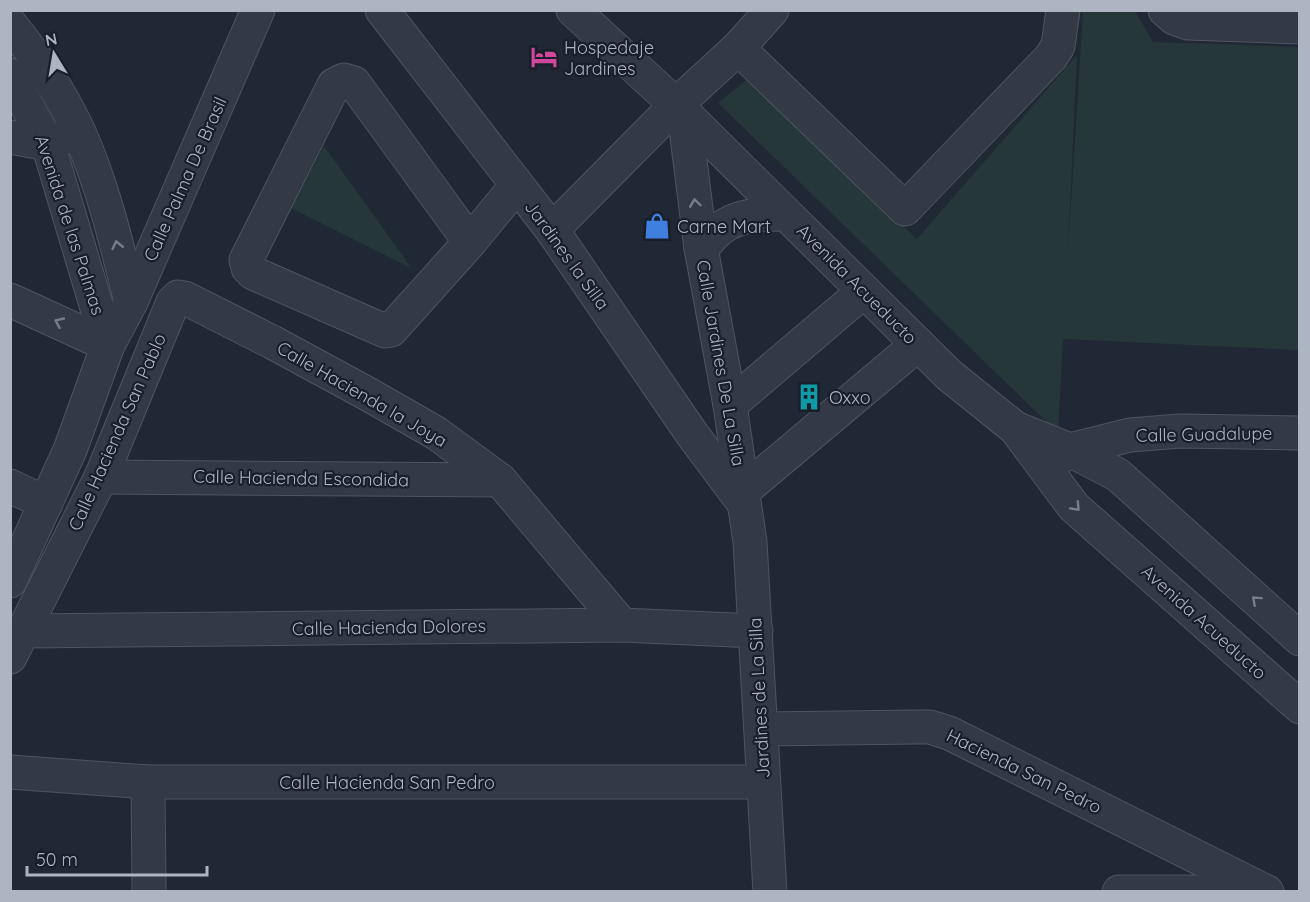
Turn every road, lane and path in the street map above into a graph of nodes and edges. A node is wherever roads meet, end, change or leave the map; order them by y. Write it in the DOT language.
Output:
graph roads {
  1 [pos="258,10"];
  2 [pos="382,10"];
  3 [pos="573,10"];
  4 [pos="772,10"];
  5 [pos="1063,10"];
  6 [pos="1165,10"];
  7 [pos="10,24"];
  8 [pos="1299,27"];
  9 [pos="738,48"];
  10 [pos="10,75"];
  11 [pos="680,109"];
  12 [pos="78,132"];
  13 [pos="10,137"];
  14 [pos="48,144"];
  15 [pos="516,186"];
  16 [pos="785,214"];
  17 [pos="552,230"];
  18 [pos="470,242"];
  19 [pos="701,248"];
  20 [pos="864,291"];
  21 [pos="178,297"];
  22 [pos="10,300"];
  23 [pos="131,302"];
  24 [pos="918,344"];
  25 [pos="108,345"];
  26 [pos="730,405"];
  27 [pos="1299,433"];
  28 [pos="1058,460"];
  29 [pos="101,477"];
  30 [pos="500,480"];
  31 [pos="10,486"];
  32 [pos="744,498"];
  33 [pos="46,503"];
  34 [pos="1173,526"];
  35 [pos="1137,563"];
  36 [pos="10,581"];
  37 [pos="622,625"];
  38 [pos="756,631"];
  39 [pos="1299,639"];
  40 [pos="17,644"];
  41 [pos="1299,707"];
  42 [pos="761,729"];
  43 [pos="10,772"];
  44 [pos="148,782"];
  45 [pos="763,782"];
  46 [pos="149,891"];
  47 [pos="770,891"];
  48 [pos="1119,891"];
  49 [pos="1227,891"];
  50 [pos="1267,891"];
  1 -- 23 [label="street, Calle Palma De Brasil"];
  2 -- 15 [label="street, Jardines la Silla"];
  3 -- 11 [label="street, Avenida Acueducto"];
  4 -- 9 [label="street"];
  5 -- 9 [label="street"];
  6 -- 8 [label="street"];
  7 -- 12 [label="street, Avenida de las Palmas"];
  9 -- 11 [label="street"];
  10 -- 14 [label="street, Avenida de las Palmas"];
  11 -- 16 [label="street, Avenida Acueducto"];
  11 -- 17 [label="street"];
  19 -- 11 [label="street, Calle Jardines De La Silla, one-way"];
  12 -- 14 [label="street"];
  23 -- 12 [label="street, Avenida de las Palmas, one-way"];
  13 -- 14 [label="street"];
  14 -- 25 [label="street, Avenida de las Palmas"];
  15 -- 17 [label="street, Jardines la Silla"];
  15 -- 18 [label="street"];
  16 -- 19 [label="street"];
  16 -- 20 [label="street, Avenida Acueducto"];
  17 -- 32 [label="street, Jardines la Silla"];
  18 -- 18 [label="street"];
  19 -- 26 [label="street, Calle Jardines De La Silla"];
  20 -- 24 [label="street, Avenida Acueducto"];
  20 -- 26 [label="street"];
  21 -- 29 [label="street, Calle Hacienda San Pablo"];
  21 -- 30 [label="street, Calle Hacienda la Joya"];
  25 -- 22 [label="street, one-way"];
  23 -- 25 [label="street, Calle Palma De Brasil"];
  24 -- 28 [label="street, Avenida Acueducto"];
  24 -- 32 [label="street"];
  25 -- 33 [label="street"];
  26 -- 32 [label="street, Calle Jardines De La Silla"];
  27 -- 28 [label="street, Calle Guadalupe"];
  28 -- 34 [label="street, Avenida Acueducto"];
  28 -- 35 [label="street, Avenida Acueducto, one-way"];
  29 -- 30 [label="street, Calle Hacienda Escondida"];
  29 -- 40 [label="street, Calle Hacienda San Pablo"];
  30 -- 37 [label="street, Calle Hacienda la Joya"];
  31 -- 33 [label="street"];
  32 -- 38 [label="street, Jardines de La Silla"];
  33 -- 36 [label="street"];
  34 -- 35 [label="street"];
  39 -- 34 [label="street, Avenida Acueducto, one-way"];
  35 -- 41 [label="street, Avenida Acueducto"];
  37 -- 38 [label="street, Calle Hacienda Dolores"];
  37 -- 40 [label="street, Calle Hacienda Dolores"];
  38 -- 42 [label="street, Jardines de La Silla"];
  42 -- 45 [label="street, Jardines de La Silla"];
  42 -- 50 [label="street, Hacienda San Pedro"];
  43 -- 44 [label="street, Calle Hacienda San Pedro"];
  44 -- 45 [label="street, Calle Hacienda San Pedro"];
  44 -- 46 [label="street"];
  45 -- 47 [label="street, Jardines de La Silla"];
  48 -- 49 [label="street"];
}
